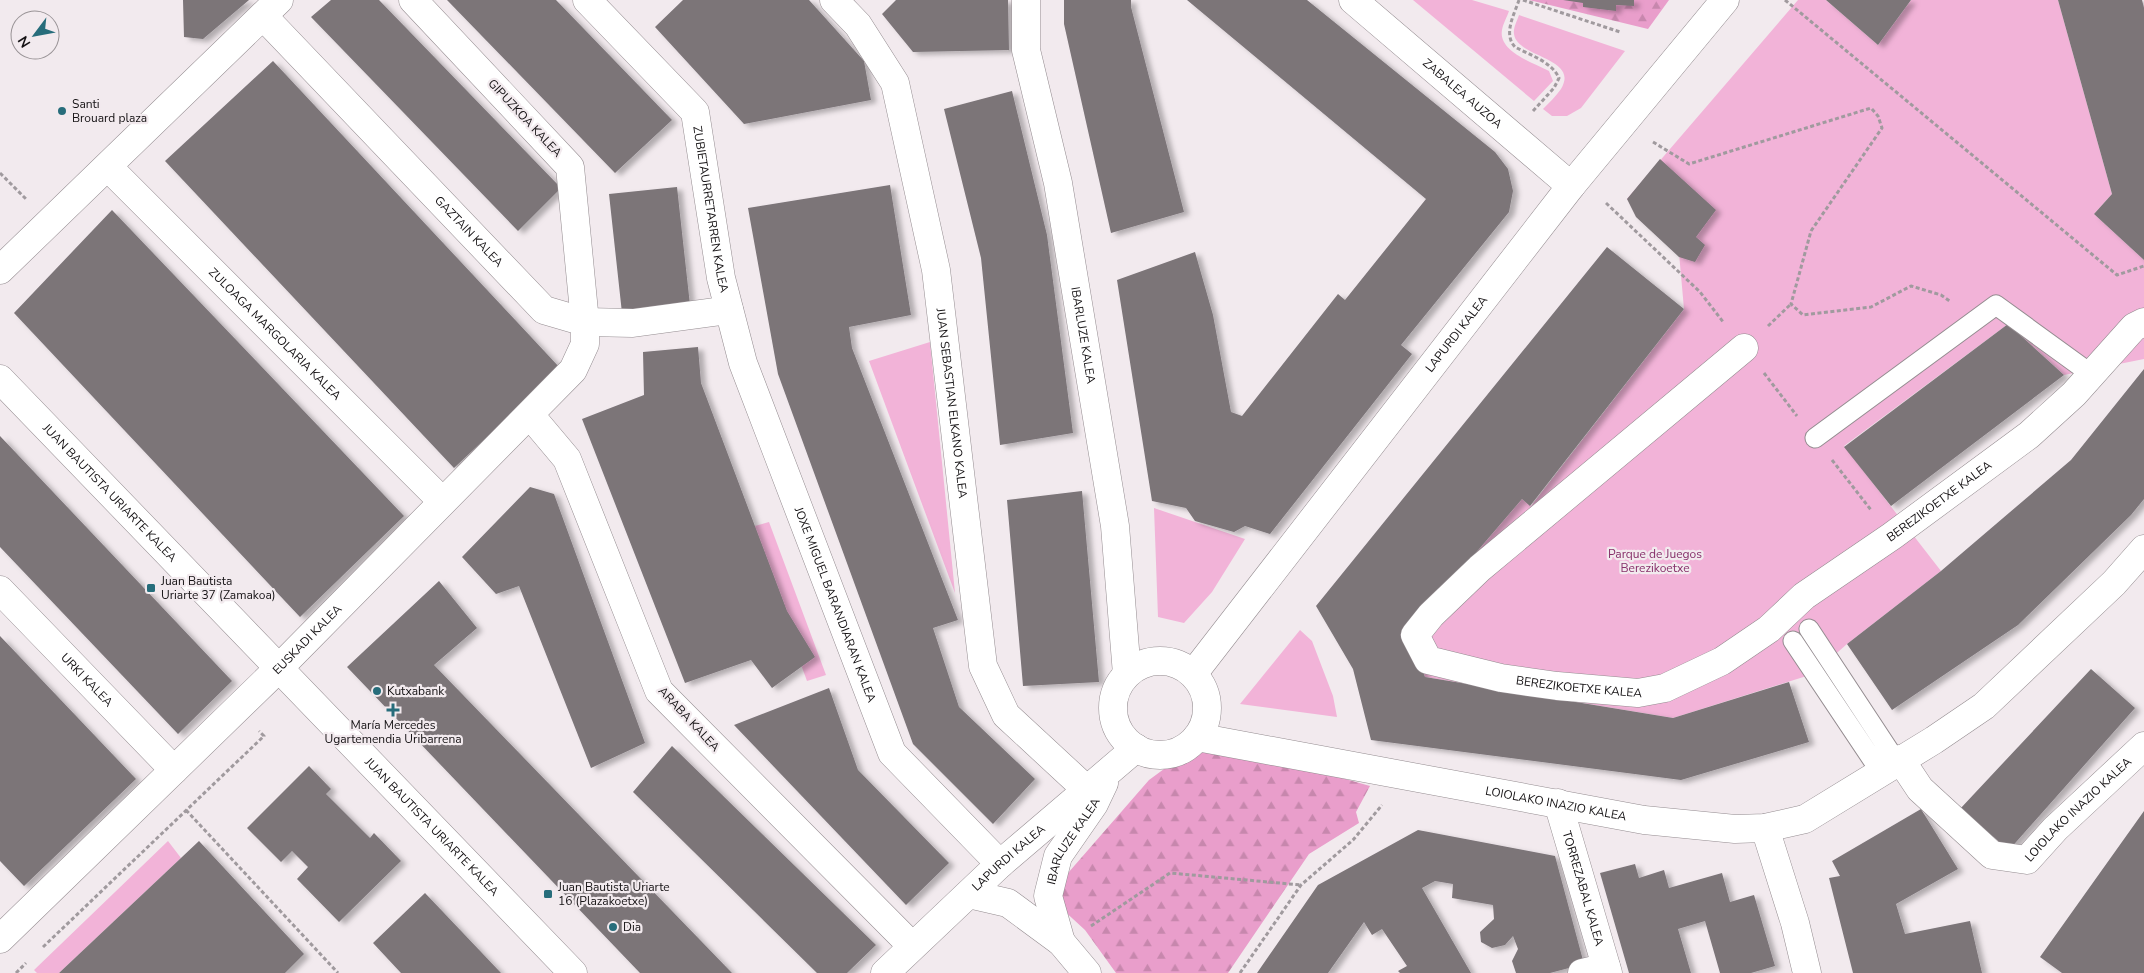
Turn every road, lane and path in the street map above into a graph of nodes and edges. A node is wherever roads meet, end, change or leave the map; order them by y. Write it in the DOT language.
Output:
graph roads {
  1 [pos="414,0"];
  2 [pos="588,0"];
  3 [pos="834,0"];
  4 [pos="1026,0"];
  5 [pos="1353,0"];
  6 [pos="1521,0"];
  7 [pos="1725,0"];
  8 [pos="1785,0"];
  9 [pos="271,8"];
  10 [pos="1620,32"];
  11 [pos="1533,111"];
  12 [pos="1653,142"];
  13 [pos="108,167"];
  14 [pos="1571,186"];
  15 [pos="2144,266"];
  16 [pos="0,270"];
  17 [pos="729,310"];
  18 [pos="1975,321"];
  19 [pos="585,322"];
  20 [pos="2144,322"];
  21 [pos="1744,348"];
  22 [pos="2091,374"];
  23 [pos="0,379"];
  24 [pos="530,415"];
  25 [pos="1815,438"];
  26 [pos="442,501"];
  27 [pos="2144,549"];
  28 [pos="0,590"];
  29 [pos="1809,629"];
  30 [pos="1793,642"];
  31 [pos="279,668"];
  32 [pos="1127,674"];
  33 [pos="1193,674"];
  34 [pos="1197,737"];
  35 [pos="2144,746"];
  36 [pos="1136,748"];
  37 [pos="1892,764"];
  38 [pos="174,770"];
  39 [pos="1108,772"];
  40 [pos="1406,776"];
  41 [pos="1087,790"];
  42 [pos="1558,803"];
  43 [pos="186,810"];
  44 [pos="1765,828"];
  45 [pos="1000,864"];
  46 [pos="1301,885"];
  47 [pos="969,894"];
  48 [pos="4,926"];
  49 [pos="1061,942"];
  50 [pos="912,946"];
  51 [pos="1599,971"];
  52 [pos="338,973"];
  53 [pos="573,973"];
  54 [pos="886,973"];
  55 [pos="1087,973"];
  56 [pos="1240,973"];
  57 [pos="1807,973"];
  1 -- 19 [label="street, GIPUZKOA KALEA"];
  2 -- 17 [label="street, ZUBIETAURRETARREN KALEA"];
  3 -- 41 [label="street, JUAN SEBASTIAN ELKANO KALEA"];
  4 -- 32 [label="street, IBARLUZE KALEA"];
  5 -- 14 [label="street, ZABALEA AUZOA"];
  6 -- 10 [label="path"];
  6 -- 11 [label="path"];
  7 -- 14 [label="street, LAPURDI KALEA"];
  8 -- 15 [label="path"];
  9 -- 13 [label="street"];
  9 -- 19 [label="street, GAZTAIN KALEA"];
  12 -- 18 [label="path"];
  13 -- 16 [label="street"];
  13 -- 26 [label="street, ZULOAGA MARGOLARIA KALEA"];
  14 -- 33 [label="street, LAPURDI KALEA"];
  17 -- 19 [label="street, GAZTAIN KALEA"];
  17 -- 45 [label="street, JOXE MIGUEL BARANDIARAN KALEA"];
  18 -- 22 [label="lane"];
  18 -- 25 [label="lane"];
  19 -- 24 [label="street, EUSKADI KALEA"];
  20 -- 22 [label="street, BEREZIKOETXE KALEA"];
  21 -- 22 [label="street, BEREZIKOETXE KALEA"];
  23 -- 31 [label="street, JUAN BAUTISTA URIARTE KALEA"];
  24 -- 26 [label="street, EUSKADI KALEA"];
  24 -- 50 [label="street, ARABA KALEA"];
  26 -- 31 [label="street, EUSKADI KALEA"];
  27 -- 37 [label="street, LOIOLAKO INAZIO KALEA"];
  28 -- 38 [label="street, URKI KALEA"];
  29 -- 37 [label="lane"];
  30 -- 37 [label="lane"];
  31 -- 38 [label="street, EUSKADI KALEA"];
  31 -- 53 [label="street, JUAN BAUTISTA URIARTE KALEA"];
  32 -- 33 [label="street"];
  32 -- 36 [label="street"];
  33 -- 34 [label="street"];
  34 -- 36 [label="street"];
  34 -- 40 [label="street, LOIOLAKO INAZIO KALEA"];
  35 -- 37 [label="street, LOIOLAKO INAZIO KALEA"];
  36 -- 39 [label="street, LAPURDI KALEA"];
  37 -- 44 [label="street, LOIOLAKO INAZIO KALEA"];
  38 -- 48 [label="street, EUSKADI KALEA"];
  39 -- 41 [label="street, LAPURDI KALEA"];
  39 -- 49 [label="street, IBARLUZE KALEA"];
  40 -- 42 [label="street, LOIOLAKO INAZIO KALEA"];
  40 -- 46 [label="path"];
  41 -- 45 [label="street, LAPURDI KALEA"];
  42 -- 44 [label="street, LOIOLAKO INAZIO KALEA"];
  42 -- 51 [label="street, TORREZABAL KALEA"];
  43 -- 52 [label="path"];
  44 -- 57 [label="street"];
  45 -- 47 [label="street, LAPURDI KALEA"];
  46 -- 49 [label="path"];
  46 -- 56 [label="path"];
  47 -- 49 [label="street, IBARLUZE KALEA"];
  47 -- 50 [label="street, LAPURDI KALEA"];
  49 -- 55 [label="street, IBARLUZE KALEA"];
  50 -- 54 [label="street, LAPURDI KALEA"];
}
